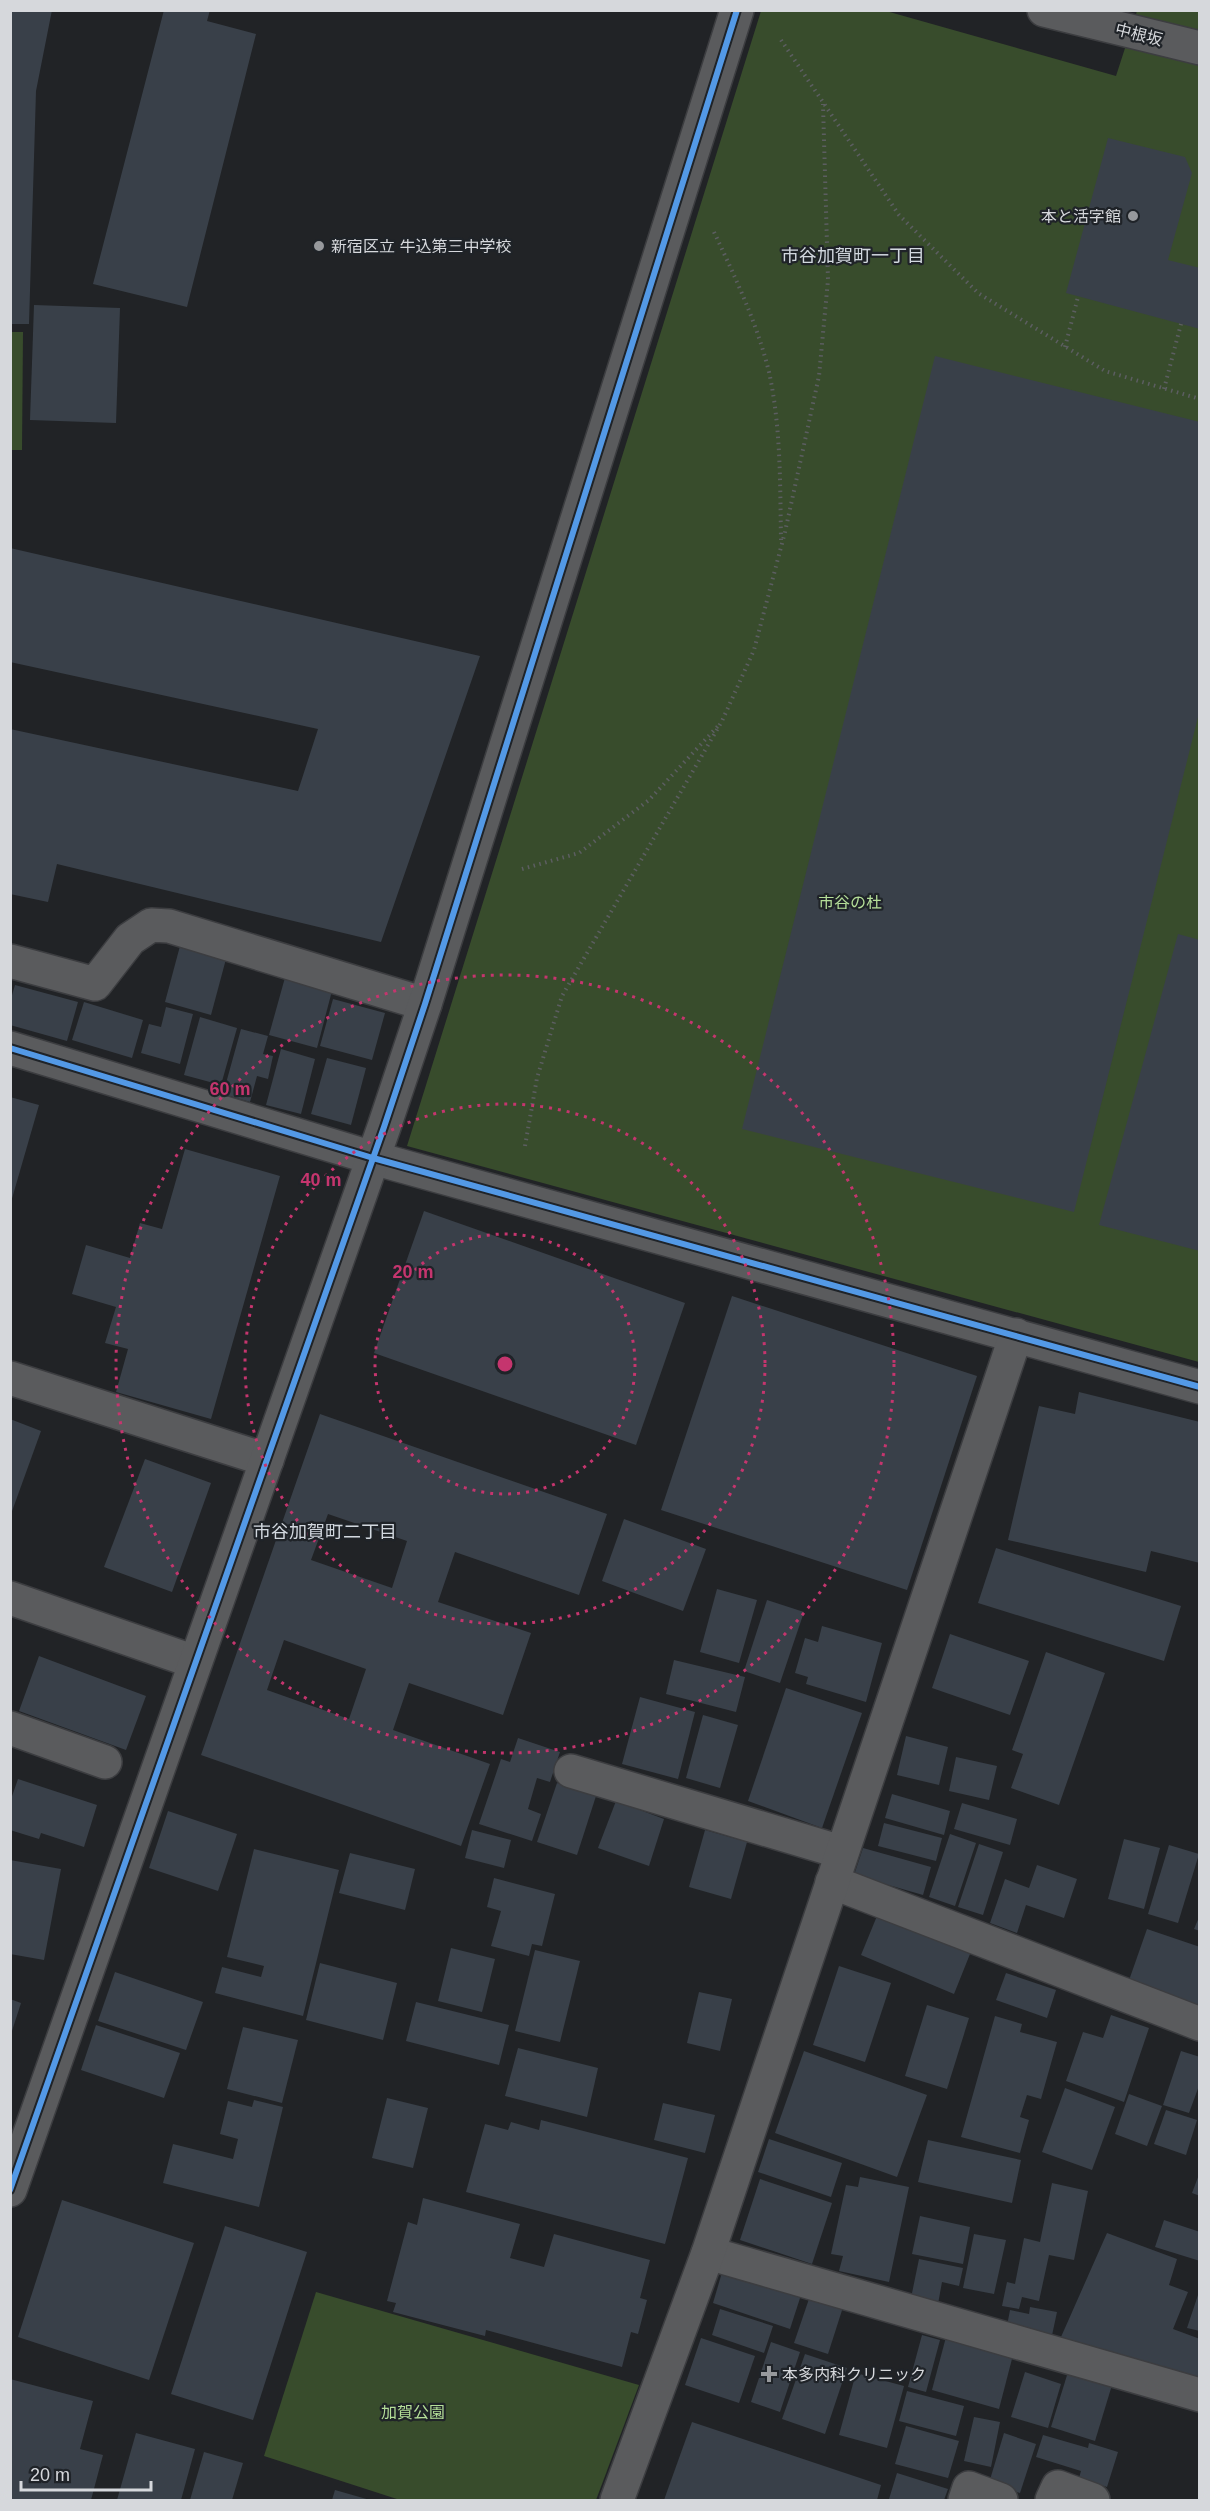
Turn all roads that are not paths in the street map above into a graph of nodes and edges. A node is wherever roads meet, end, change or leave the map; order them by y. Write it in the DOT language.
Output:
graph roads {
  1 [pos="737,10"];
  2 [pos="1044,10"];
  3 [pos="1101,17"];
  4 [pos="1200,48"];
  5 [pos="10,961"];
  6 [pos="424,1004"];
  7 [pos="10,1048"];
  8 [pos="373,1158"];
  9 [pos="1016,1335"];
  10 [pos="10,1378"];
  11 [pos="1200,1387"];
  12 [pos="267,1460"];
  13 [pos="10,1598"];
  14 [pos="195,1662"];
  15 [pos="10,1728"];
  16 [pos="105,1762"];
  17 [pos="571,1770"];
  18 [pos="837,1867"];
  19 [pos="1200,2024"];
  20 [pos="10,2190"];
  21 [pos="708,2253"];
  22 [pos="1200,2395"];
  23 [pos="617,2500"];
  24 [pos="965,2500"];
  25 [pos="1001,2500"];
  26 [pos="1052,2500"];
  27 [pos="1093,2500"];
  1 -- 6 [label="street"];
  2 -- 3 [label="street, 中根坂"];
  3 -- 4 [label="street, 中根坂"];
  5 -- 6 [label="street"];
  6 -- 8 [label="street"];
  7 -- 8 [label="street"];
  8 -- 9 [label="street"];
  8 -- 12 [label="street"];
  9 -- 11 [label="street"];
  9 -- 18 [label="street"];
  10 -- 12 [label="street"];
  12 -- 14 [label="street"];
  13 -- 14 [label="street"];
  14 -- 20 [label="street"];
  15 -- 16 [label="street"];
  17 -- 18 [label="street"];
  18 -- 19 [label="street"];
  18 -- 21 [label="street"];
  21 -- 22 [label="street"];
  21 -- 23 [label="street"];
  24 -- 25 [label="street"];
  26 -- 27 [label="street"];
}
